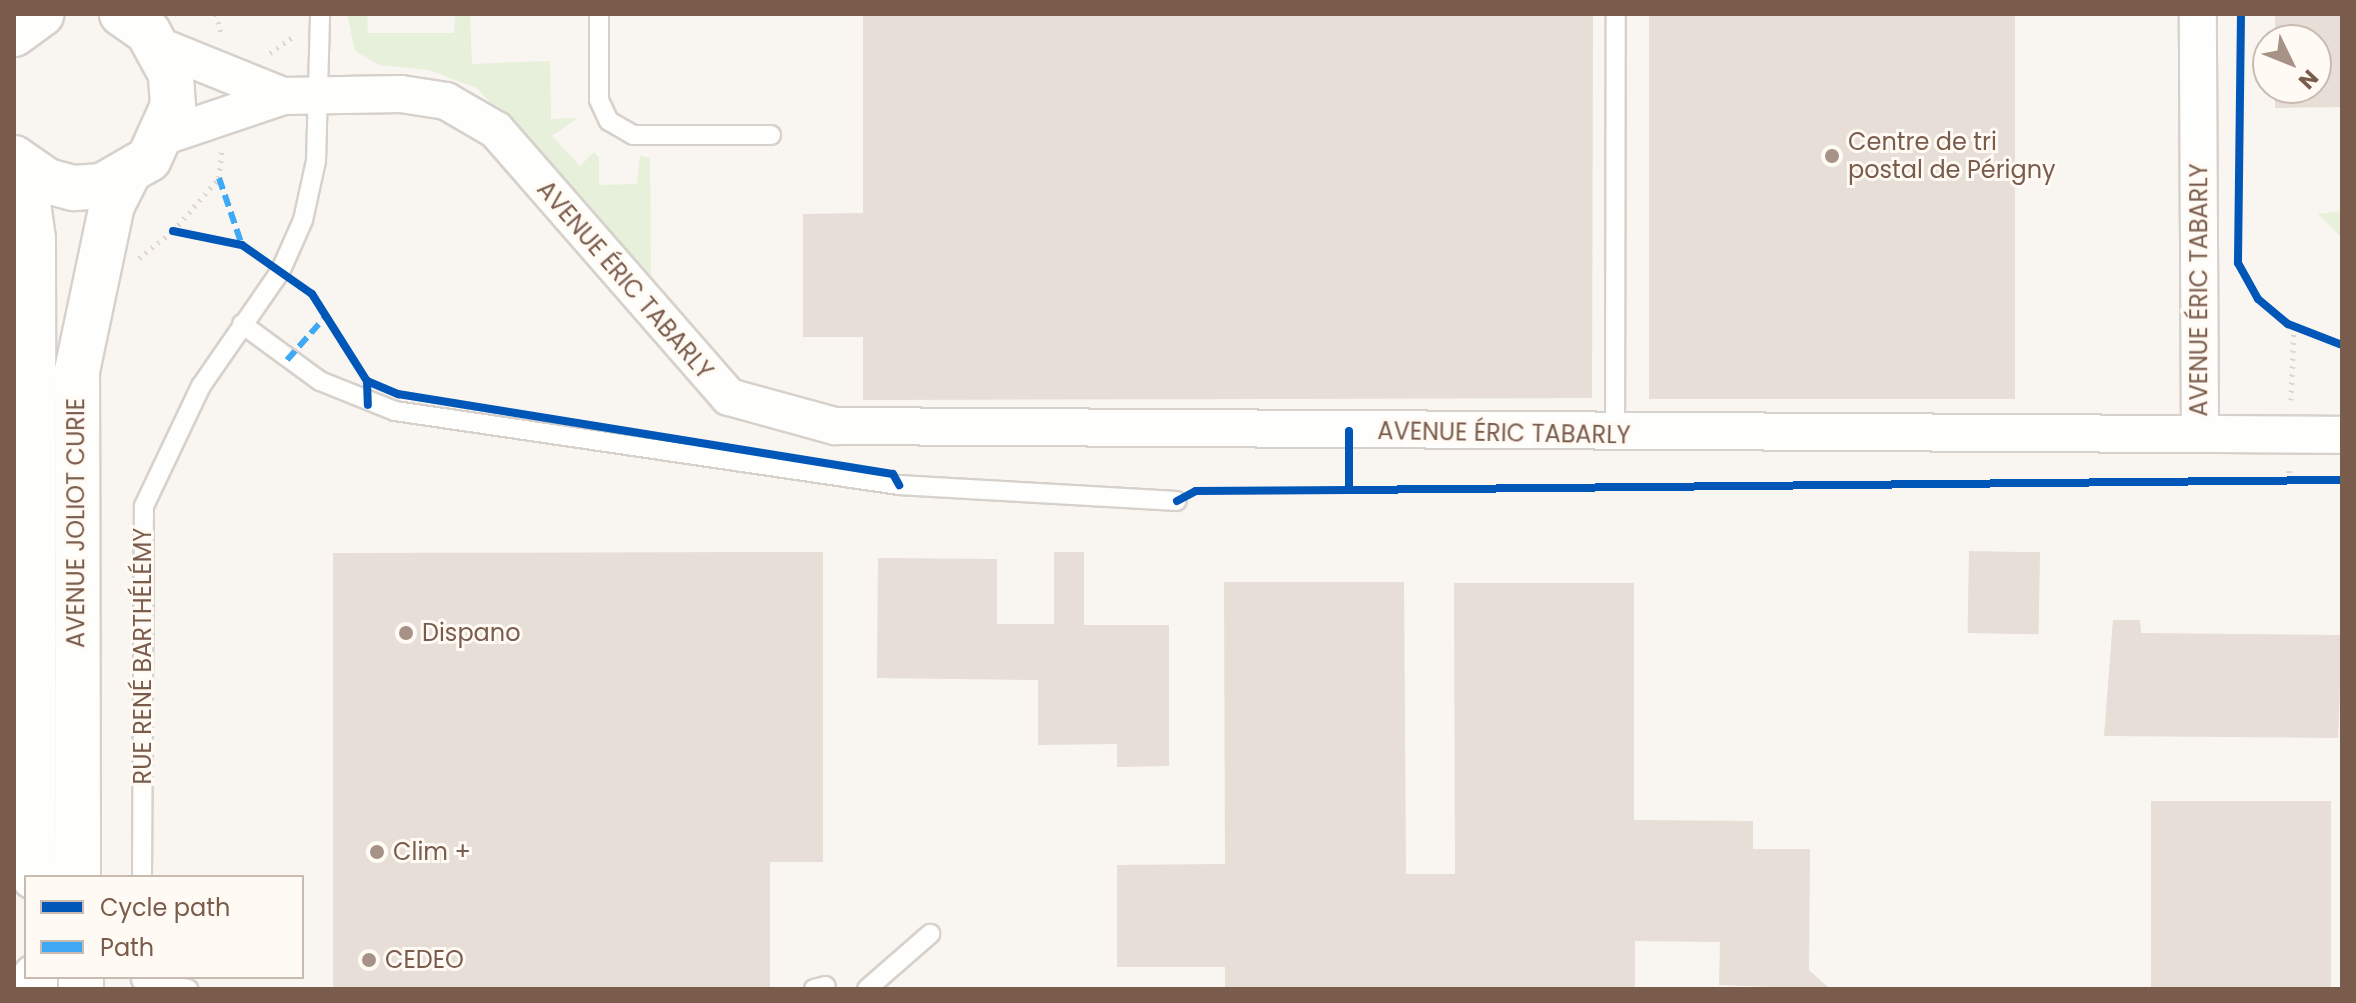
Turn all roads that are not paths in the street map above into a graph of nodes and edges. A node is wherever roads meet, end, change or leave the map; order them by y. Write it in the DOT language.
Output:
graph roads {
  1 [pos="320,14"];
  2 [pos="599,14"];
  3 [pos="1616,14"];
  4 [pos="2198,14"];
  5 [pos="137,24"];
  6 [pos="299,96"];
  7 [pos="771,135"];
  8 [pos="165,136"];
  9 [pos="18,163"];
  10 [pos="127,176"];
  11 [pos="242,324"];
  12 [pos="2200,434"];
  13 [pos="1615,435"];
  14 [pos="2342,435"];
  15 [pos="1177,501"];
  16 [pos="34,875"];
  17 [pos="78,875"];
  18 [pos="142,875"];
  19 [pos="930,934"];
  20 [pos="141,982"];
  21 [pos="188,989"];
  22 [pos="867,989"];
  1 -- 6 [label="lane, RUE RENÉ BARTHÉLÉMY"];
  2 -- 7 [label="lane"];
  3 -- 13 [label="lane"];
  4 -- 12 [label="street, AVENUE ÉRIC TABARLY"];
  5 -- 6 [label="street, AVENUE ÉRIC TABARLY"];
  5 -- 8 [label="main road"];
  6 -- 8 [label="street, AVENUE ÉRIC TABARLY"];
  6 -- 11 [label="lane, RUE RENÉ BARTHÉLÉMY"];
  6 -- 13 [label="street, AVENUE ÉRIC TABARLY"];
  8 -- 10 [label="main road"];
  9 -- 10 [label="main road"];
  9 -- 16 [label="main road, AVENUE JOLIOT CURIE"];
  10 -- 17 [label="main road, AVENUE JOLIOT CURIE"];
  11 -- 15 [label="lane"];
  11 -- 18 [label="lane, RUE RENÉ BARTHÉLÉMY"];
  12 -- 13 [label="street, AVENUE ÉRIC TABARLY"];
  12 -- 14 [label="street"];
  19 -- 22 [label="lane"];
  20 -- 21 [label="lane"];
}
